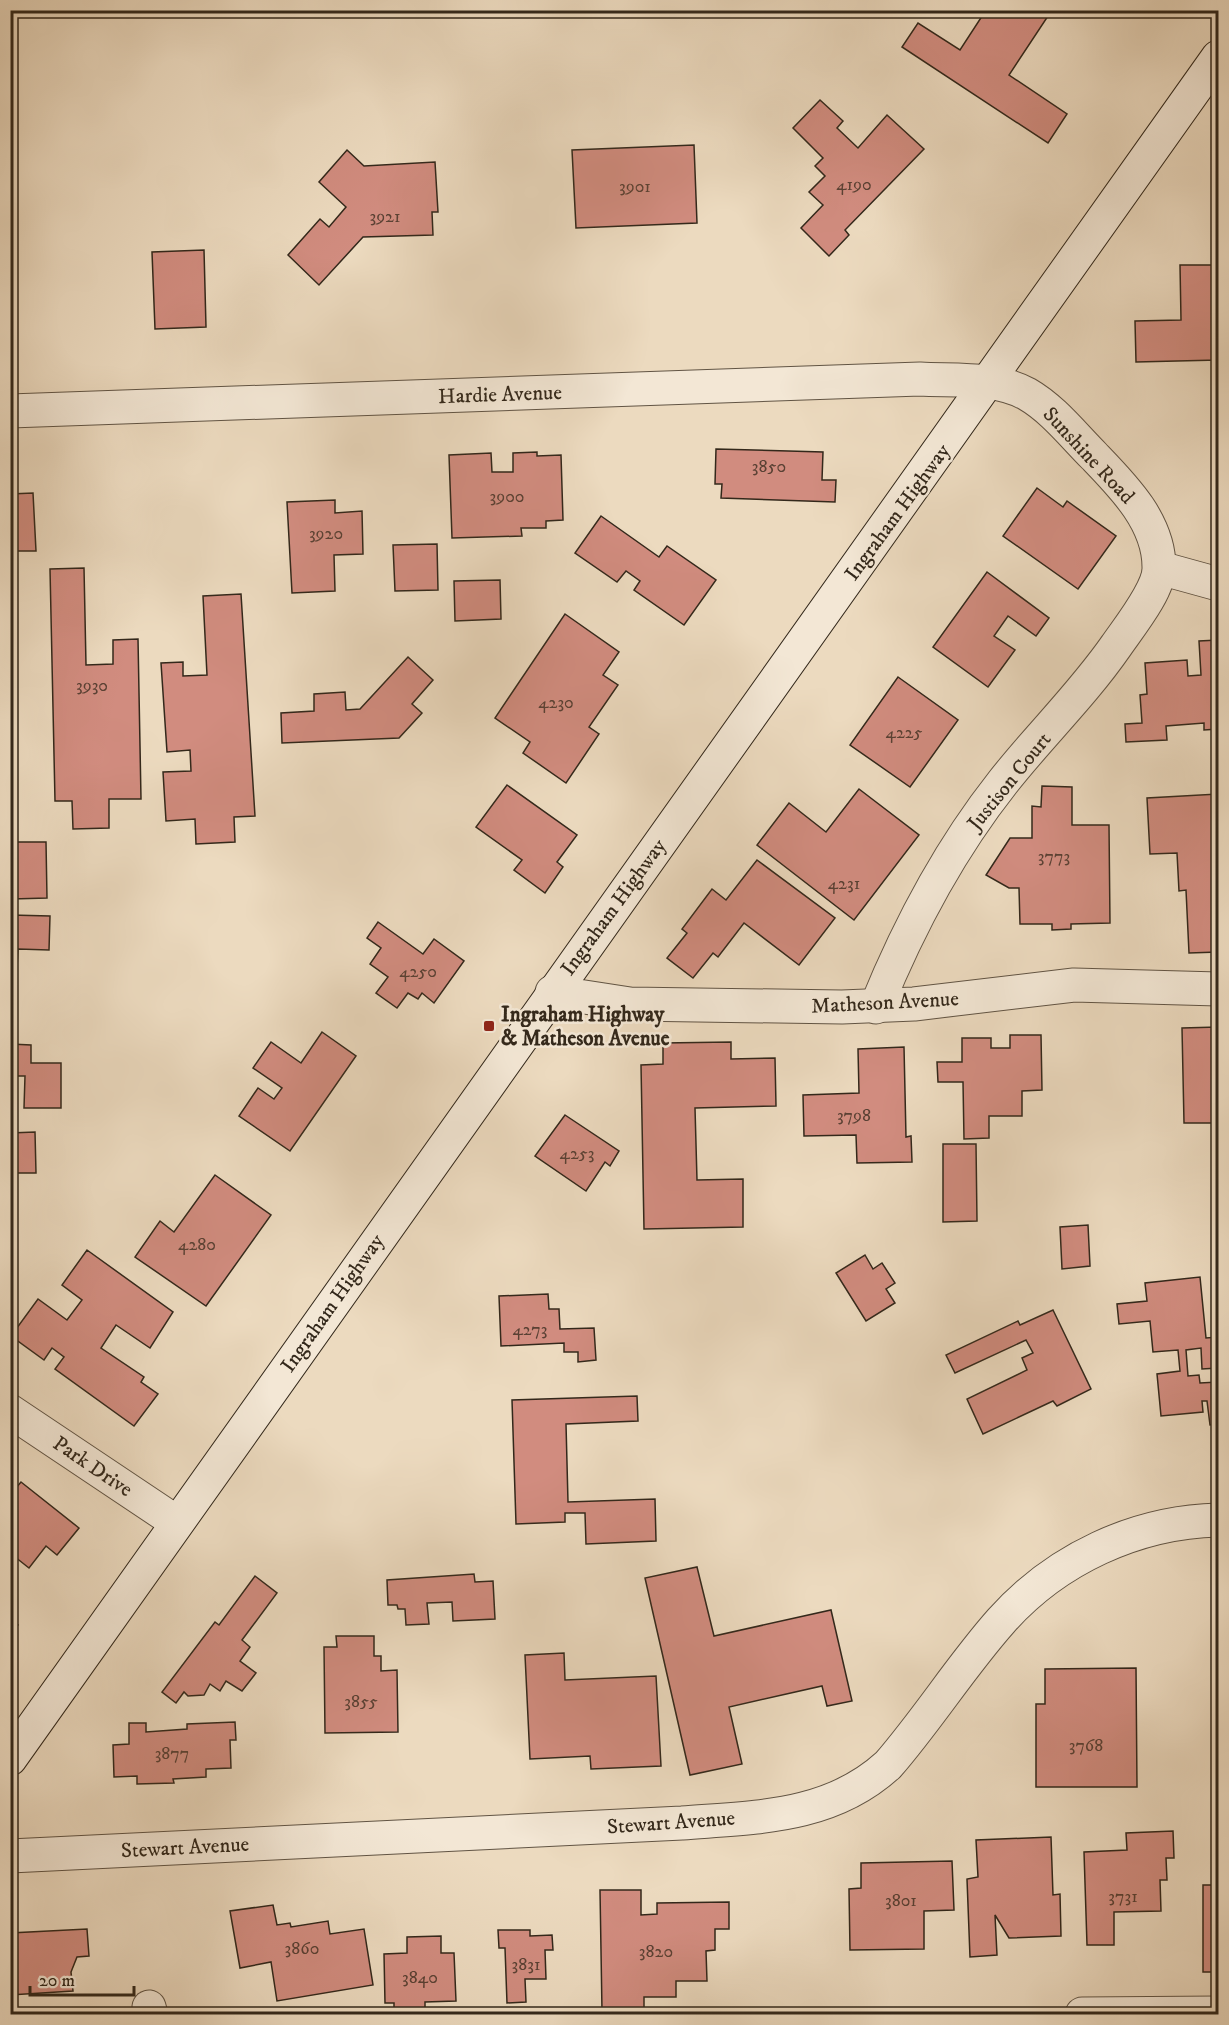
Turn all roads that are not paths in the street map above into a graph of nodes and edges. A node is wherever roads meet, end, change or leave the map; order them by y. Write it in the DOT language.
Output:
graph roads {
  1 [pos="1218,57"];
  2 [pos="990,383"];
  3 [pos="10,411"];
  4 [pos="1160,568"];
  5 [pos="1218,584"];
  6 [pos="1218,989"];
  7 [pos="552,992"];
  8 [pos="876,1007"];
  9 [pos="10,1411"];
  10 [pos="1218,1520"];
  11 [pos="176,1522"];
  12 [pos="10,1759"];
  13 [pos="10,1856"];
  14 [pos="1218,2013"];
  15 [pos="1082,2014"];
  16 [pos="1101,2014"];
  1 -- 2 [label="street, Ingraham Highway"];
  2 -- 3 [label="street, Hardie Avenue"];
  2 -- 4 [label="street, Sunshine Road"];
  2 -- 7 [label="street, Ingraham Highway"];
  4 -- 5 [label="street"];
  4 -- 8 [label="street, Justison Court"];
  6 -- 8 [label="street, Matheson Avenue"];
  7 -- 8 [label="street, Matheson Avenue"];
  7 -- 11 [label="street, Ingraham Highway"];
  9 -- 11 [label="street, Park Drive"];
  10 -- 13 [label="street, Stewart Avenue"];
  11 -- 12 [label="street, Ingraham Highway"];
  14 -- 16 [label="street"];
  15 -- 16 [label="street"];
}
